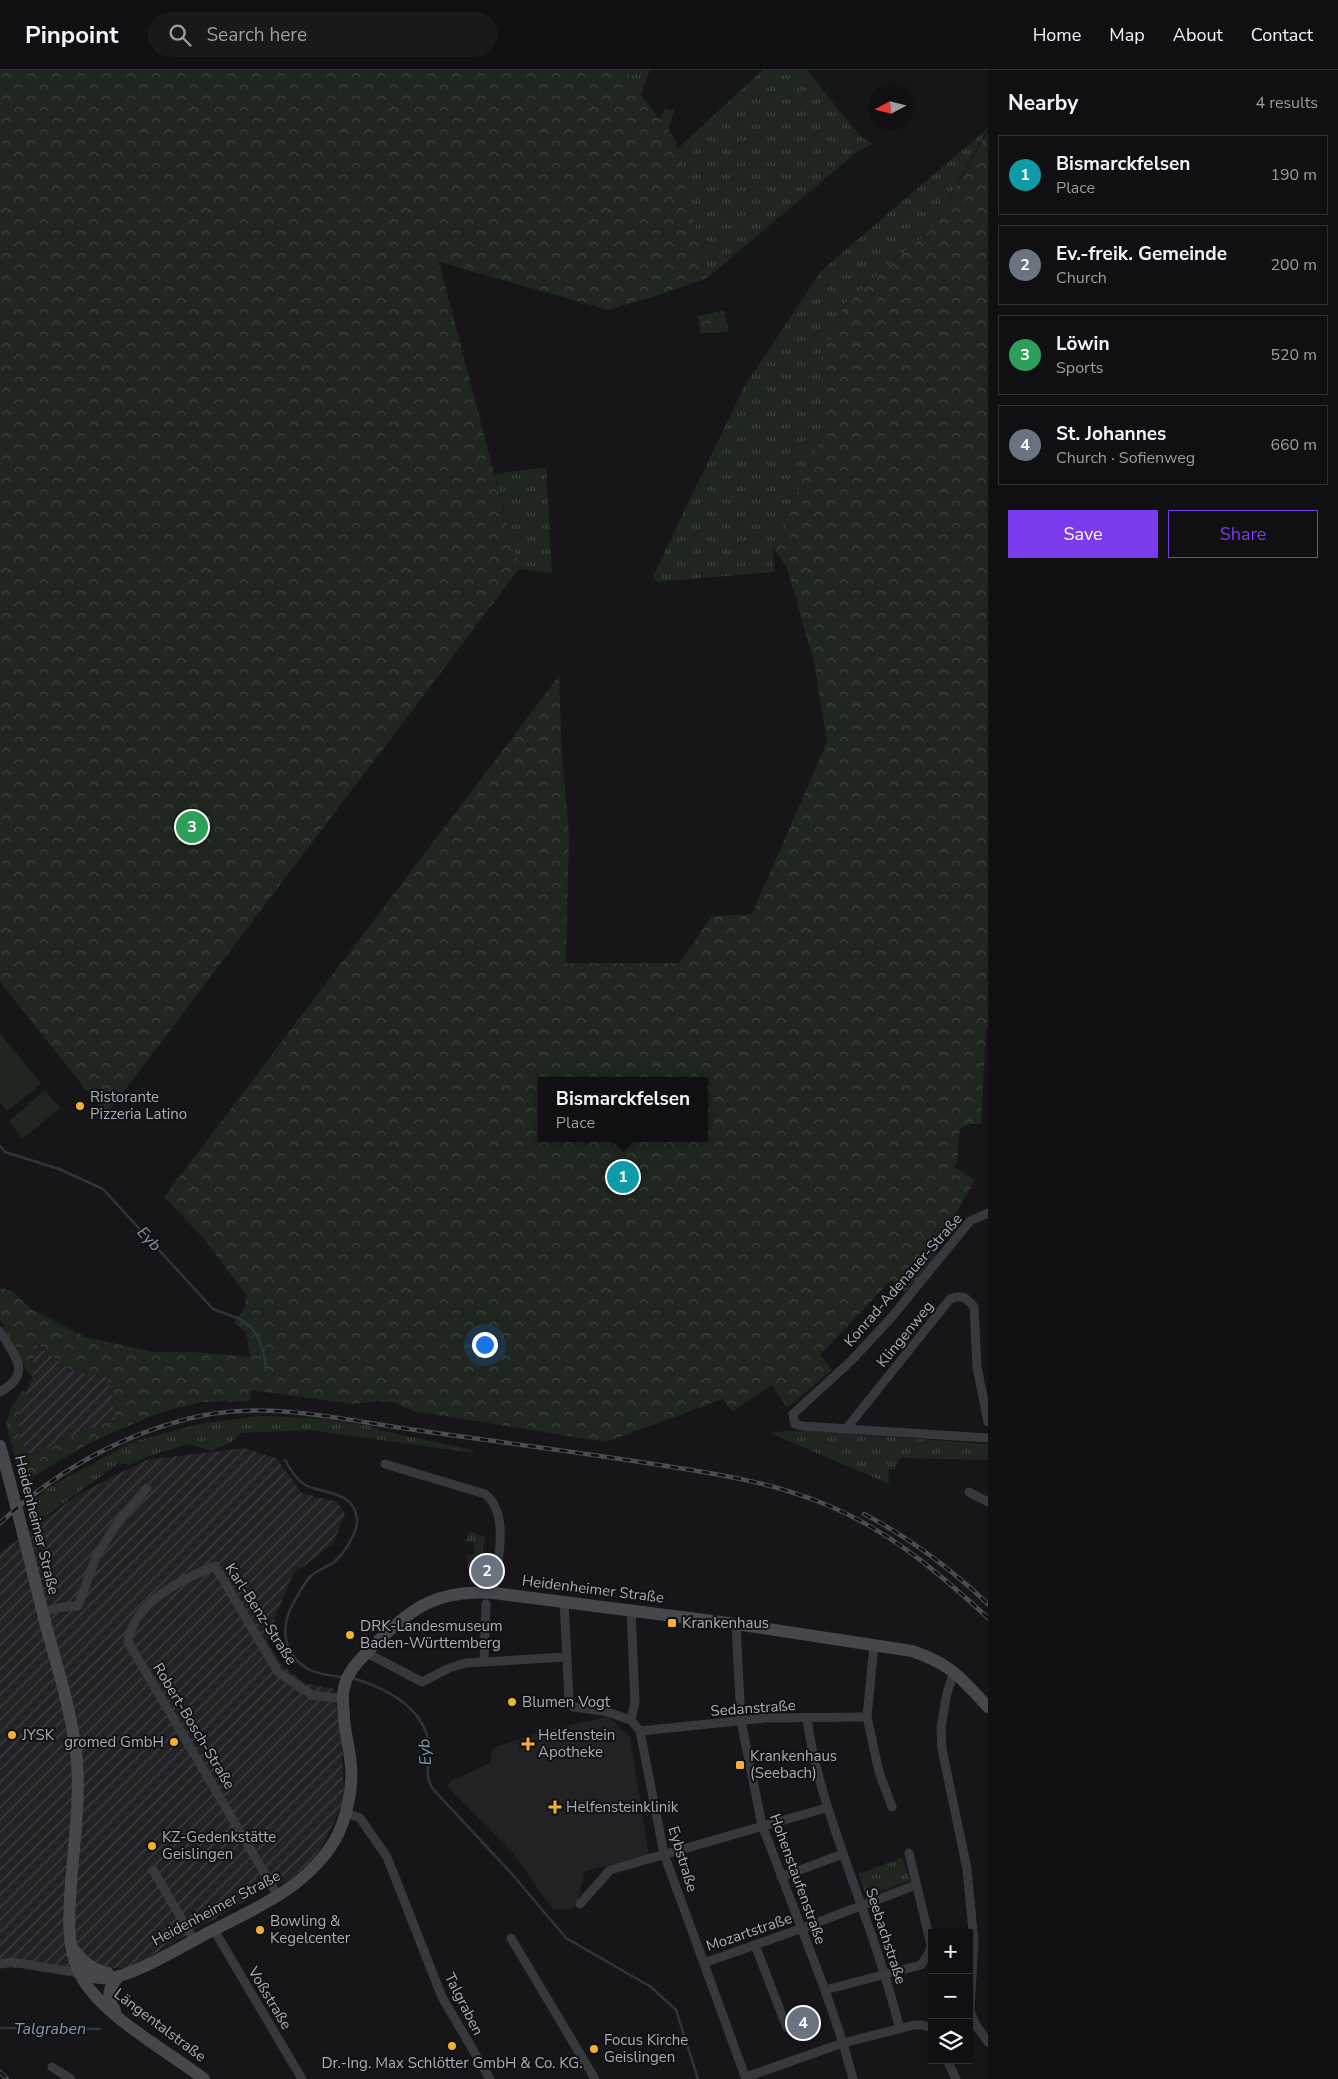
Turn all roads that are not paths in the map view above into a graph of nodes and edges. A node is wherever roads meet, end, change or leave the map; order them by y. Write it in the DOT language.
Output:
graph roads {
  1 [pos="988,1213"];
  2 [pos="0,1331"];
  3 [pos="0,1392"];
  4 [pos="988,1422"];
  5 [pos="846,1429"];
  6 [pos="988,1438"];
  7 [pos="0,1446"];
  8 [pos="385,1464"];
  9 [pos="147,1488"];
  10 [pos="969,1492"];
  11 [pos="988,1502"];
  12 [pos="182,1580"];
  13 [pos="490,1599"];
  14 [pos="564,1602"];
  15 [pos="631,1610"];
  16 [pos="43,1612"];
  17 [pos="736,1624"];
  18 [pos="874,1645"];
  19 [pos="367,1653"];
  20 [pos="567,1657"];
  21 [pos="484,1661"];
  22 [pos="954,1671"];
  23 [pos="343,1694"];
  24 [pos="988,1707"];
  25 [pos="867,1717"];
  26 [pos="807,1719"];
  27 [pos="631,1720"];
  28 [pos="741,1721"];
  29 [pos="640,1731"];
  30 [pos="826,1808"];
  31 [pos="892,1808"];
  32 [pos="347,1813"];
  33 [pos="762,1825"];
  34 [pos="909,1853"];
  35 [pos="664,1854"];
  36 [pos="843,1854"];
  37 [pos="153,1870"];
  38 [pos="781,1877"];
  39 [pos="916,1885"];
  40 [pos="278,1896"];
  41 [pos="580,1904"];
  42 [pos="861,1906"];
  43 [pos="800,1929"];
  44 [pos="214,1930"];
  45 [pos="511,1938"];
  46 [pos="194,1940"];
  47 [pos="71,1943"];
  48 [pos="755,1945"];
  49 [pos="704,1963"];
  50 [pos="0,1964"];
  51 [pos="79,1973"];
  52 [pos="885,1974"];
  53 [pos="119,1976"];
  54 [pos="825,1990"];
  55 [pos="122,2020"];
  56 [pos="928,2026"];
  57 [pos="787,2028"];
  58 [pos="900,2029"];
  59 [pos="987,2041"];
  60 [pos="843,2043"];
  61 [pos="949,2064"];
  62 [pos="52,2067"];
  63 [pos="746,2078"];
  64 [pos="71,2079"];
  65 [pos="204,2079"];
  66 [pos="302,2079"];
  67 [pos="490,2079"];
  68 [pos="595,2079"];
  69 [pos="853,2079"];
  70 [pos="956,2079"];
  1 -- 5 [label="street, Konrad-Adenauer-Straße"];
  2 -- 3 [label="street"];
  4 -- 5 [label="street, Klingenweg"];
  5 -- 6 [label="street, Konrad-Adenauer-Straße"];
  7 -- 16 [label="street, Heidenheimer Straße"];
  8 -- 13 [label="street"];
  9 -- 16 [label="street, Heidenheimer Straße"];
  10 -- 11 [label="street"];
  12 -- 23 [label="street, Karl-Benz-Straße"];
  12 -- 40 [label="street, Robert-Bosch-Straße"];
  13 -- 14 [label="street, Heidenheimer Straße"];
  13 -- 19 [label="street, Heidenheimer Straße"];
  13 -- 21 [label="street"];
  14 -- 15 [label="street, Heidenheimer Straße"];
  14 -- 20 [label="street"];
  15 -- 17 [label="street, Heidenheimer Straße"];
  15 -- 27 [label="street"];
  16 -- 47 [label="street, Heidenheimer Straße"];
  17 -- 18 [label="street, Heidenheimer Straße"];
  17 -- 28 [label="street, Hohenstaufenstraße"];
  18 -- 22 [label="street, Heidenheimer Straße"];
  18 -- 25 [label="street"];
  19 -- 21 [label="street"];
  19 -- 23 [label="street, Heidenheimer Straße"];
  20 -- 21 [label="street"];
  20 -- 27 [label="street"];
  22 -- 24 [label="street, Heidenheimer Straße"];
  22 -- 59 [label="street"];
  23 -- 32 [label="street, Heidenheimer Straße"];
  25 -- 26 [label="street, Sedanstraße"];
  25 -- 31 [label="street"];
  26 -- 28 [label="street, Sedanstraße"];
  26 -- 30 [label="street, Seebachstraße"];
  27 -- 29 [label="street, Eybstraße"];
  28 -- 29 [label="street, Sedanstraße"];
  28 -- 33 [label="street, Hohenstaufenstraße"];
  29 -- 35 [label="street, Eybstraße"];
  30 -- 33 [label="street"];
  30 -- 36 [label="street, Seebachstraße"];
  32 -- 40 [label="street, Heidenheimer Straße"];
  32 -- 67 [label="street, Talgraben"];
  33 -- 35 [label="street"];
  33 -- 38 [label="street, Hohenstaufenstraße"];
  34 -- 39 [label="street"];
  35 -- 41 [label="street"];
  35 -- 49 [label="street, Eybstraße"];
  36 -- 38 [label="street"];
  36 -- 42 [label="street, Seebachstraße"];
  37 -- 46 [label="street"];
  38 -- 43 [label="street, Hohenstaufenstraße"];
  39 -- 42 [label="street, Mozartstraße"];
  39 -- 52 [label="street"];
  40 -- 44 [label="street, Heidenheimer Straße"];
  42 -- 43 [label="street, Mozartstraße"];
  42 -- 52 [label="street, Seebachstraße"];
  43 -- 48 [label="street, Mozartstraße"];
  43 -- 54 [label="street, Hohenstaufenstraße"];
  44 -- 46 [label="street, Heidenheimer Straße"];
  44 -- 66 [label="street, Voßstraße"];
  45 -- 68 [label="street"];
  46 -- 53 [label="street, Heidenheimer Straße"];
  47 -- 51 [label="street, Heidenheimer Straße"];
  47 -- 53 [label="street"];
  48 -- 49 [label="street, Mozartstraße"];
  48 -- 57 [label="street"];
  49 -- 63 [label="street, Eybstraße"];
  50 -- 51 [label="street"];
  51 -- 53 [label="street, Heidenheimer Straße"];
  51 -- 55 [label="street, Längentalstraße"];
  52 -- 54 [label="street"];
  52 -- 58 [label="street, Seebachstraße"];
  53 -- 55 [label="street"];
  54 -- 60 [label="street, Hohenstaufenstraße"];
  55 -- 65 [label="street, Längentalstraße"];
  56 -- 58 [label="street"];
  58 -- 60 [label="street"];
  60 -- 63 [label="street"];
  60 -- 69 [label="street, Hohenstaufenstraße"];
  61 -- 70 [label="street"];
  62 -- 64 [label="street"];
}
